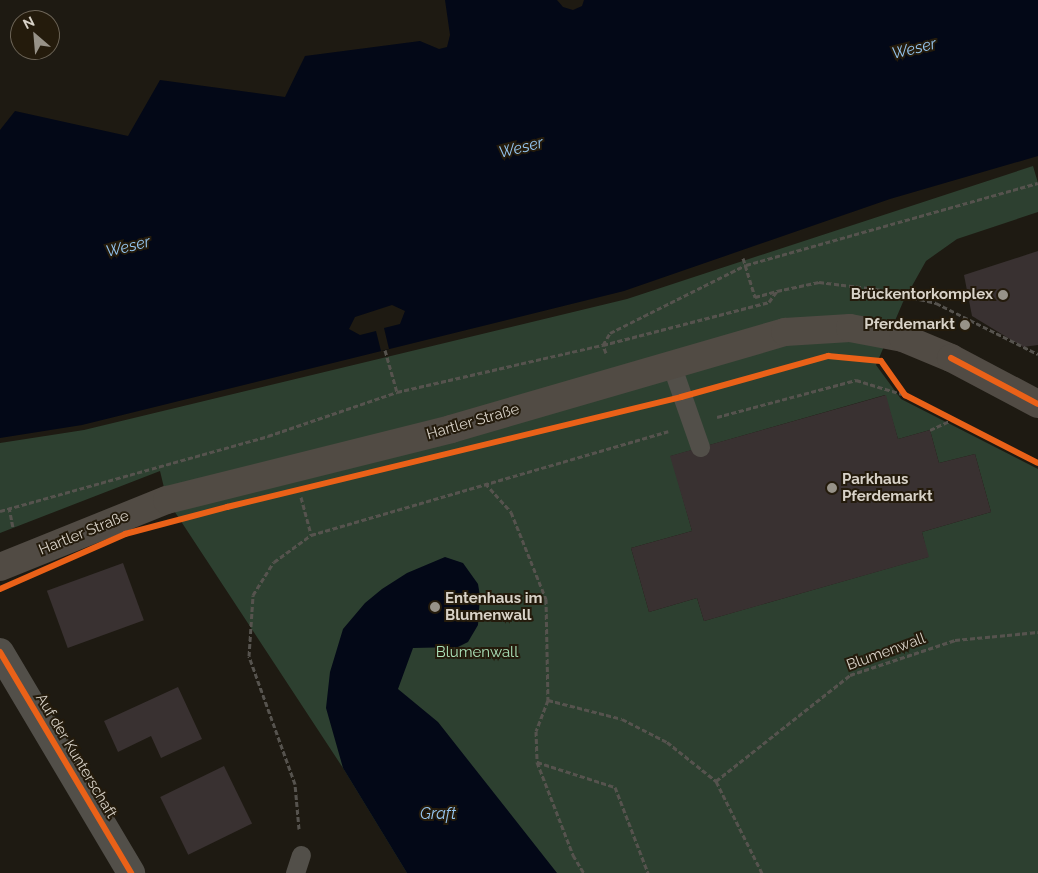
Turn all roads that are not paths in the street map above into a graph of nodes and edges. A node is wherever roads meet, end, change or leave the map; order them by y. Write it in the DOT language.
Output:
graph roads {
  1 [pos="671,364"];
  2 [pos="1038,404"];
  3 [pos="700,447"];
  4 [pos="0,567"];
  5 [pos="0,652"];
  6 [pos="301,855"];
  7 [pos="131,873"];
  8 [pos="295,873"];
  1 -- 2 [label="main road, Hartler Straße"];
  1 -- 3 [label="lane"];
  1 -- 4 [label="main road, Hartler Straße"];
  5 -- 7 [label="street, Auf der Kunterschaft"];
  6 -- 8 [label="lane"];
}
